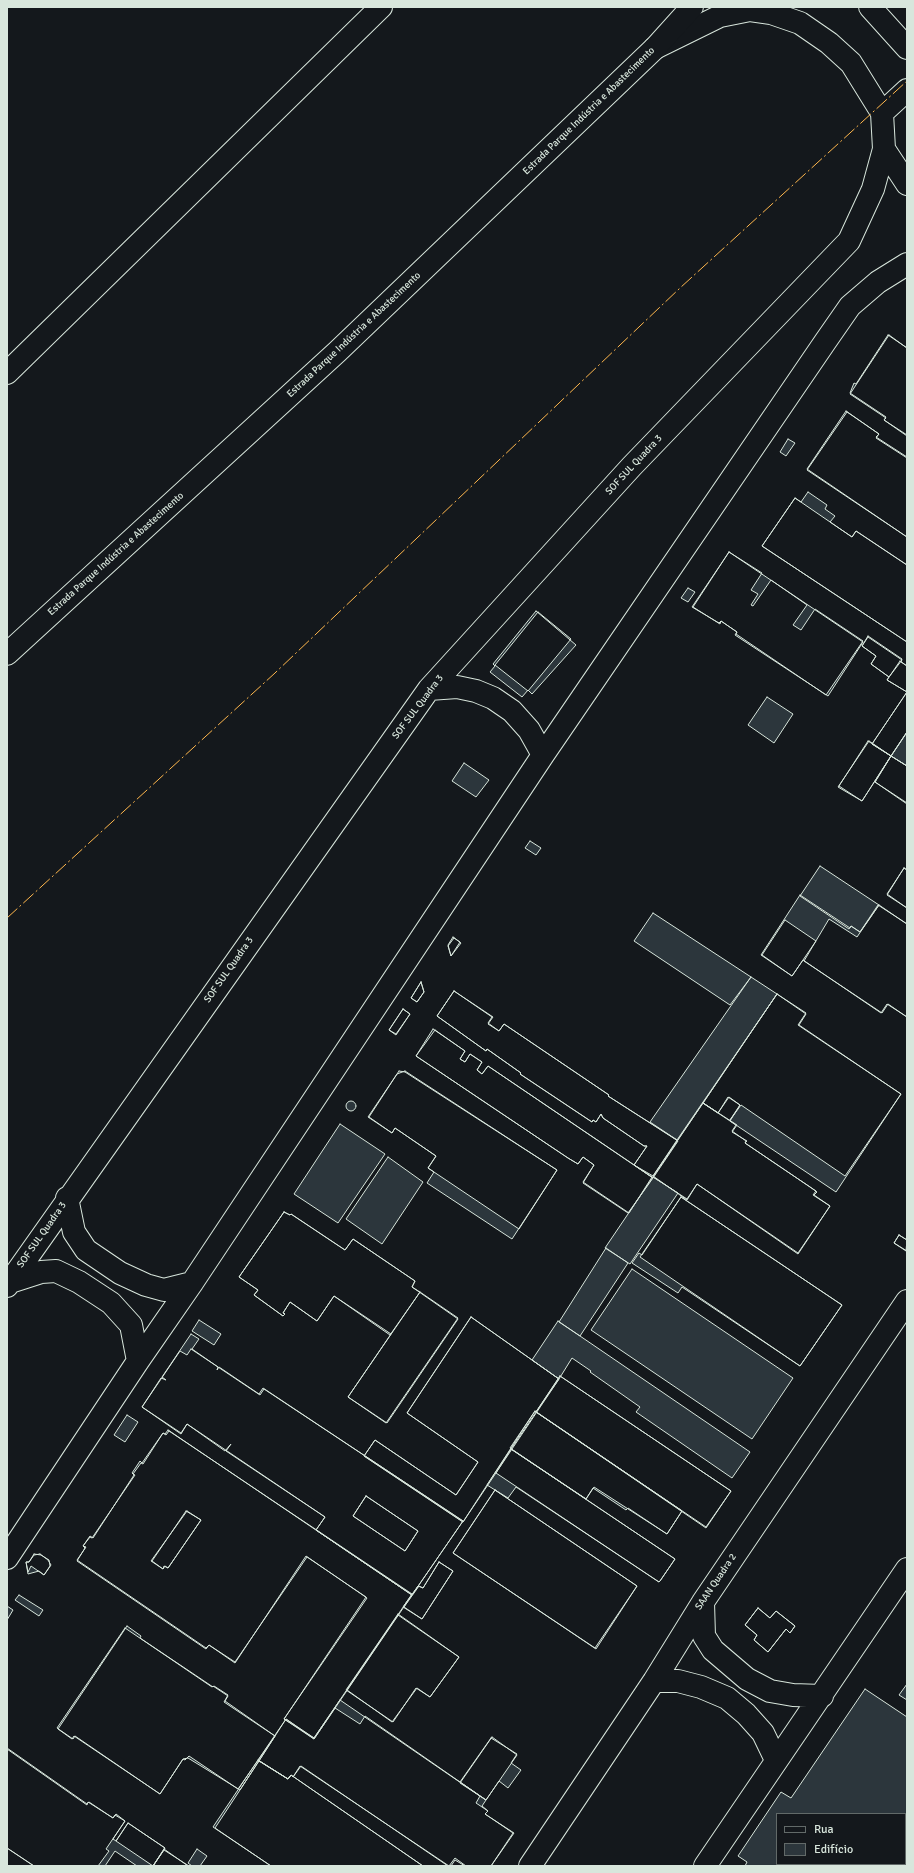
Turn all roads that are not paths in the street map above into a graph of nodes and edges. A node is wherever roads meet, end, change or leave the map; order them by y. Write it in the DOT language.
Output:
graph roads {
  1 [pos="381,7"];
  2 [pos="692,7"];
  3 [pos="870,7"];
  4 [pos="655,48"];
  5 [pos="907,48"];
  6 [pos="907,90"];
  7 [pos="882,113"];
  8 [pos="884,149"];
  9 [pos="907,184"];
  10 [pos="907,264"];
  11 [pos="7,372"];
  12 [pos="7,654"];
  13 [pos="430,689"];
  14 [pos="543,755"];
  15 [pos="67,1198"];
  16 [pos="192,1283"];
  17 [pos="8,1284"];
  18 [pos="907,1301"];
  19 [pos="138,1361"];
  20 [pos="10,1549"];
  21 [pos="907,1569"];
  22 [pos="703,1602"];
  23 [pos="654,1681"];
  24 [pos="822,1696"];
  25 [pos="776,1760"];
  26 [pos="530,1866"];
  27 [pos="705,1866"];
  1 -- 11 [label="main road"];
  2 -- 4 [label="main road, Estrada Parque Indústria e Abastecimento"];
  3 -- 5 [label="main road"];
  4 -- 7 [label="main road"];
  4 -- 12 [label="main road, Estrada Parque Indústria e Abastecimento"];
  6 -- 7 [label="main road"];
  7 -- 8 [label="main road"];
  8 -- 9 [label="main road"];
  8 -- 13 [label="main road, SOF SUL Quadra 3"];
  10 -- 14 [label="main road"];
  13 -- 14 [label="main road"];
  13 -- 15 [label="main road, SOF SUL Quadra 3"];
  14 -- 16 [label="main road"];
  15 -- 16 [label="main road"];
  15 -- 17 [label="main road, SOF SUL Quadra 3"];
  16 -- 19 [label="main road"];
  17 -- 19 [label="main road"];
  18 -- 22 [label="main road, SAAN Quadra 2"];
  19 -- 20 [label="main road"];
  21 -- 24 [label="main road"];
  22 -- 23 [label="main road, SAAN Quadra 2"];
  22 -- 24 [label="main road"];
  23 -- 25 [label="main road"];
  23 -- 26 [label="main road, SAAN Quadra 2"];
  24 -- 25 [label="main road"];
  25 -- 27 [label="main road"];
}
